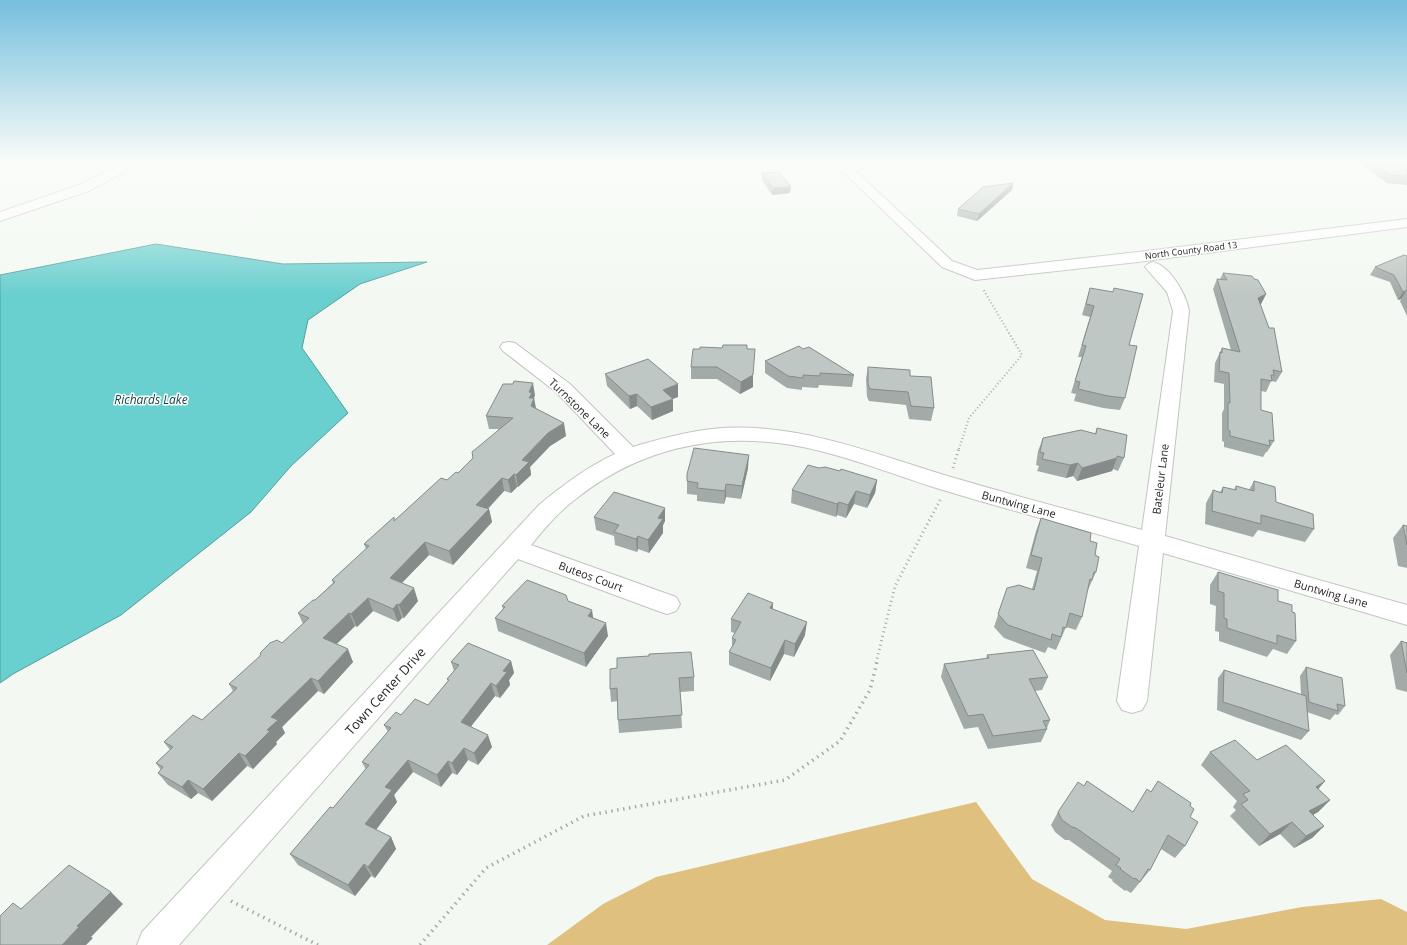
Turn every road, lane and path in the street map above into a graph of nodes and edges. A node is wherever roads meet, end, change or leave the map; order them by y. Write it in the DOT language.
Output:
graph roads {
  1 [pos="29,207"];
  2 [pos="887,207"];
  3 [pos="0,217"];
  4 [pos="1403,225"];
  5 [pos="1153,267"];
  6 [pos="975,275"];
  7 [pos="509,348"];
  8 [pos="629,456"];
  9 [pos="948,484"];
  10 [pos="1152,540"];
  11 [pos="514,548"];
  12 [pos="667,604"];
  13 [pos="1407,615"];
  14 [pos="1132,701"];
  15 [pos="207,888"];
  16 [pos="155,945"];
  17 [pos="318,945"];
  18 [pos="420,945"];
  1 -- 3 [label="street"];
  2 -- 6 [label="street"];
  4 -- 6 [label="street, North County Road 13"];
  5 -- 10 [label="street, Bateleur Lane"];
  6 -- 9 [label="path"];
  7 -- 8 [label="street, Turnstone Lane"];
  8 -- 9 [label="street, Buntwing Lane"];
  8 -- 11 [label="street, Town Center Drive"];
  9 -- 10 [label="street, Buntwing Lane"];
  9 -- 18 [label="path"];
  10 -- 13 [label="street, Buntwing Lane"];
  10 -- 14 [label="street, Bateleur Lane"];
  11 -- 12 [label="street, Buteos Court"];
  11 -- 15 [label="street, Town Center Drive"];
  15 -- 16 [label="street, Town Center Drive"];
  15 -- 17 [label="path"];
}
